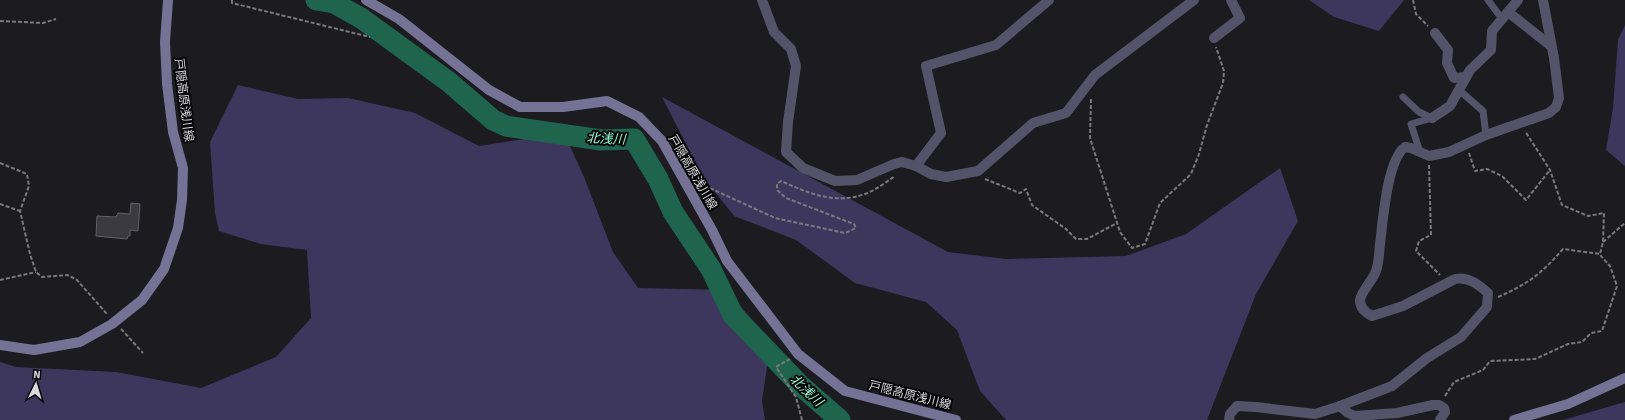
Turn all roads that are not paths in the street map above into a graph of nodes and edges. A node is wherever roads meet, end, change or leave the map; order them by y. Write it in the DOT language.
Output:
graph roads {
  1 [pos="168,0"];
  2 [pos="366,0"];
  3 [pos="762,0"];
  4 [pos="1049,0"];
  5 [pos="1194,0"];
  6 [pos="1231,0"];
  7 [pos="1488,0"];
  8 [pos="1518,0"];
  9 [pos="1543,0"];
  10 [pos="1505,16"];
  11 [pos="1435,33"];
  12 [pos="1214,38"];
  13 [pos="1551,46"];
  14 [pos="1466,77"];
  15 [pos="1459,90"];
  16 [pos="1403,97"];
  17 [pos="1432,118"];
  18 [pos="1486,135"];
  19 [pos="1424,154"];
  20 [pos="916,166"];
  21 [pos="0,345"];
  22 [pos="1625,378"];
  23 [pos="1340,406"];
  24 [pos="956,420"];
  25 [pos="1230,420"];
  26 [pos="1440,420"];
  27 [pos="1514,420"];
  1 -- 21 [label="main road, 戸隠高原浅川線"];
  2 -- 24 [label="main road, 戸隠高原浅川線"];
  3 -- 20 [label="street"];
  4 -- 20 [label="street"];
  5 -- 20 [label="street"];
  6 -- 12 [label="street"];
  7 -- 10 [label="lane"];
  8 -- 10 [label="street"];
  9 -- 13 [label="street"];
  10 -- 13 [label="street"];
  10 -- 14 [label="street"];
  11 -- 14 [label="street"];
  13 -- 18 [label="street"];
  14 -- 15 [label="street"];
  15 -- 17 [label="street"];
  15 -- 18 [label="lane"];
  16 -- 17 [label="lane"];
  17 -- 19 [label="lane"];
  18 -- 19 [label="street"];
  19 -- 23 [label="street"];
  22 -- 27 [label="main road"];
  23 -- 25 [label="street"];
  23 -- 26 [label="street"];
}
